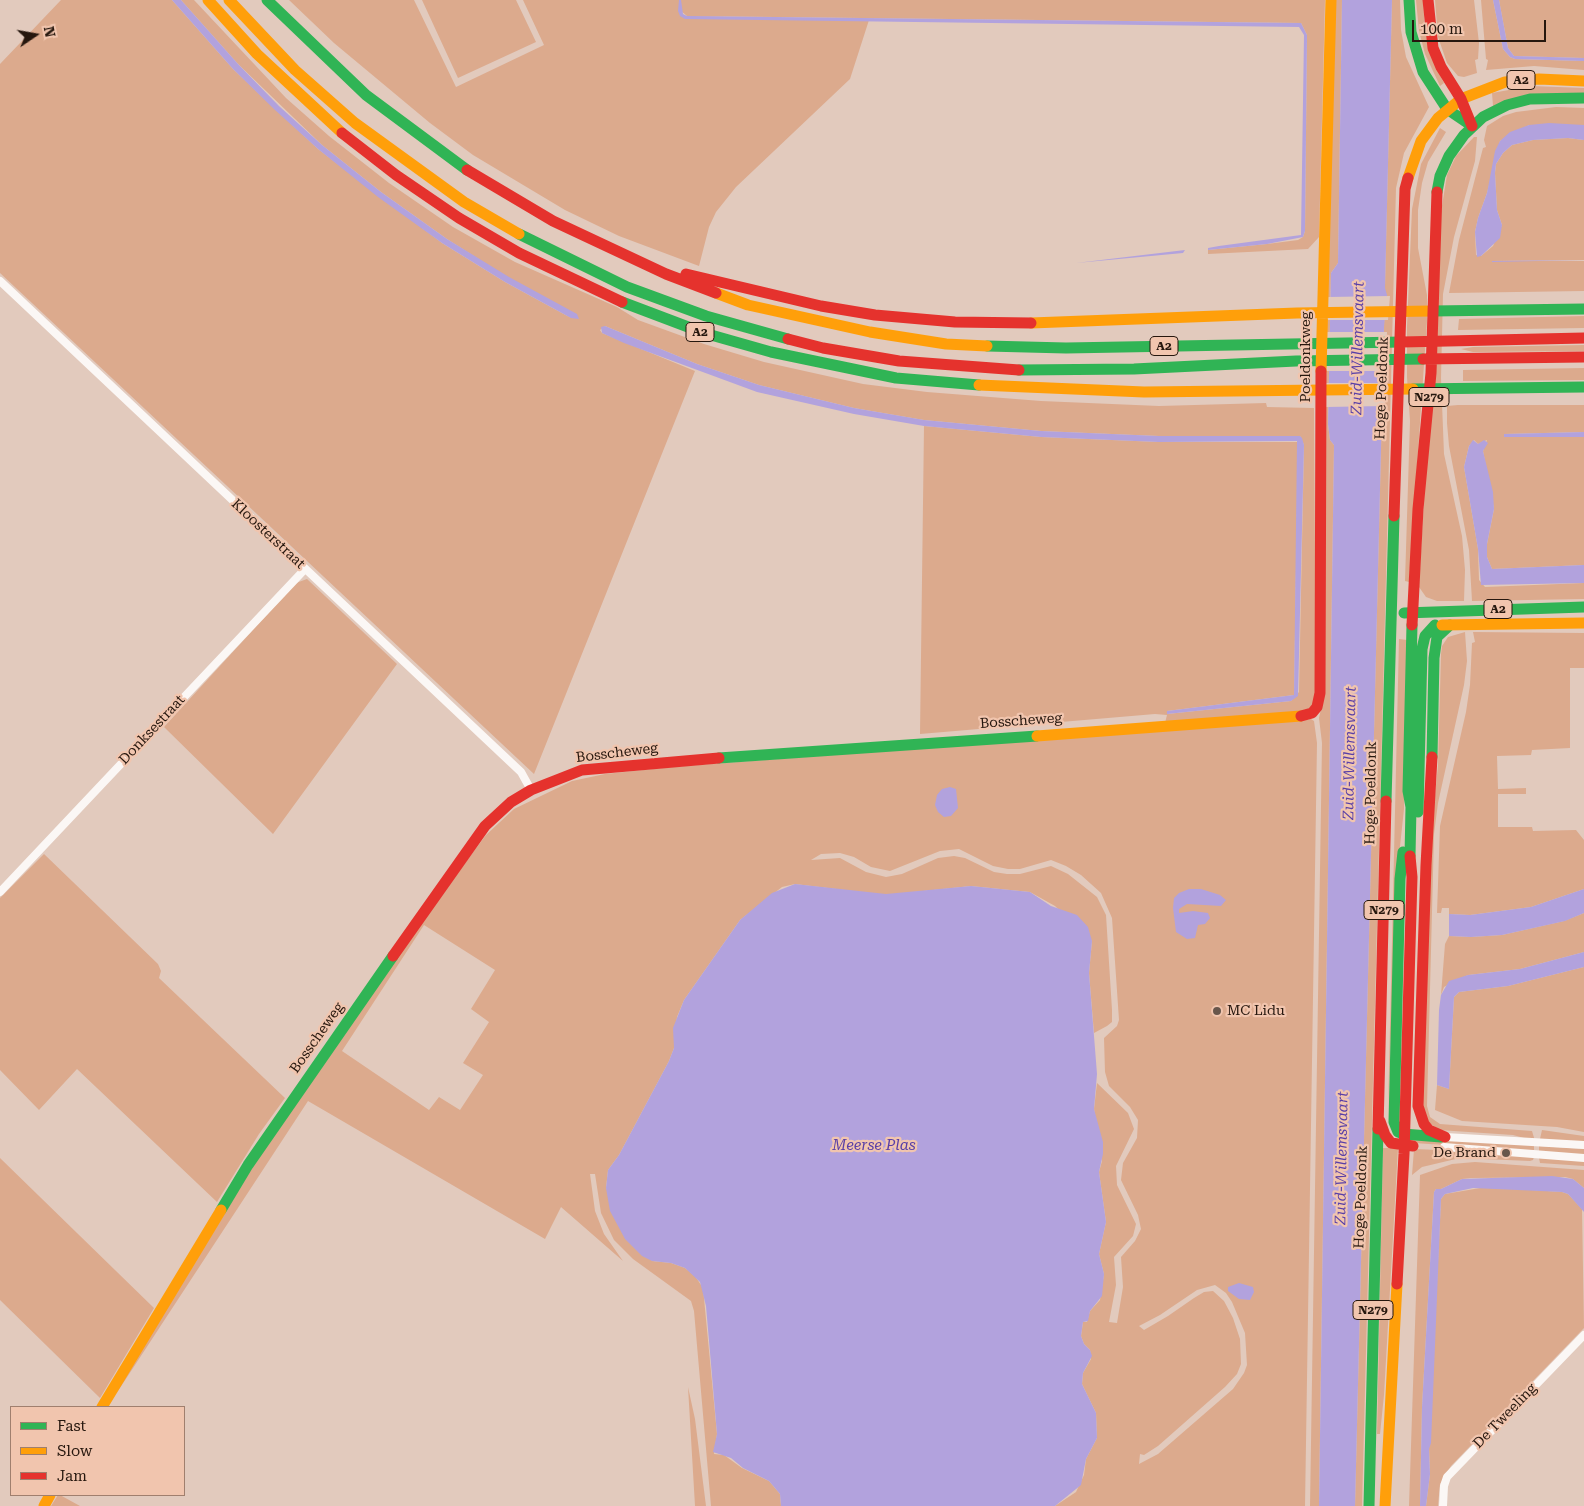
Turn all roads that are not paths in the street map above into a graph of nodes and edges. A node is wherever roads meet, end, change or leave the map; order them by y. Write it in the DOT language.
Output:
graph roads {
  1 [pos="208,0"];
  2 [pos="229,0"];
  3 [pos="267,0"];
  4 [pos="1331,0"];
  5 [pos="1409,0"];
  6 [pos="1428,0"];
  7 [pos="1584,81"];
  8 [pos="1584,98"];
  9 [pos="1461,99"];
  10 [pos="1447,108"];
  11 [pos="1472,126"];
  12 [pos="634,260"];
  13 [pos="0,281"];
  14 [pos="1584,303"];
  15 [pos="1584,309"];
  16 [pos="1529,310"];
  17 [pos="1584,338"];
  18 [pos="1584,358"];
  19 [pos="1584,388"];
  20 [pos="304,569"];
  21 [pos="1584,607"];
  22 [pos="1412,611"];
  23 [pos="1390,617"];
  24 [pos="1584,623"];
  25 [pos="1411,625"];
  26 [pos="1435,625"];
  27 [pos="1450,625"];
  28 [pos="1312,713"];
  29 [pos="531,790"];
  30 [pos="1408,791"];
  31 [pos="1412,877"];
  32 [pos="0,892"];
  33 [pos="1378,1114"];
  34 [pos="1444,1142"];
  35 [pos="1584,1146"];
  36 [pos="1584,1158"];
  37 [pos="1584,1335"];
  38 [pos="103,1406"];
  39 [pos="1369,1506"];
  40 [pos="1385,1506"];
  41 [pos="1443,1506"];
  1 -- 19 [label="main road, A2"];
  2 -- 18 [label="main road, A2"];
  3 -- 12 [label="main road, A2"];
  4 -- 28 [label="main road, Poeldonkweg"];
  5 -- 10 [label="main road"];
  6 -- 9 [label="main road"];
  7 -- 9 [label="main road, A2"];
  8 -- 11 [label="main road, A2"];
  9 -- 10 [label="main road, Hoge Poeldonk / N279"];
  9 -- 11 [label="main road"];
  10 -- 11 [label="main road"];
  10 -- 23 [label="main road, Hoge Poeldonk / N279"];
  11 -- 22 [label="main road, N279"];
  12 -- 16 [label="main road, A2"];
  12 -- 17 [label="main road, A2"];
  13 -- 20 [label="street, Kloosterstraat"];
  14 -- 16 [label="main road, A2"];
  15 -- 16 [label="main road, A2"];
  20 -- 29 [label="street, Kloosterstraat"];
  20 -- 32 [label="street, Donksestraat"];
  21 -- 22 [label="main road, A2"];
  22 -- 23 [label="main road, A2"];
  22 -- 25 [label="main road, N279"];
  23 -- 25 [label="main road, A2"];
  23 -- 33 [label="main road, Hoge Poeldonk / N279"];
  24 -- 27 [label="main road, A2"];
  25 -- 26 [label="main road, A2"];
  25 -- 30 [label="main road, N279"];
  26 -- 27 [label="main road, A2"];
  26 -- 31 [label="main road, N279"];
  27 -- 34 [label="main road, N279"];
  28 -- 29 [label="main road, Bosscheweg"];
  29 -- 38 [label="main road, Bosscheweg"];
  30 -- 31 [label="main road, N279"];
  30 -- 34 [label="main road, N279"];
  31 -- 40 [label="main road, N279"];
  33 -- 34 [label="main road, N279"];
  33 -- 39 [label="main road, Hoge Poeldonk / N279"];
  34 -- 35 [label="street"];
  34 -- 36 [label="street"];
  37 -- 41 [label="street, De Tweeling"];
}
